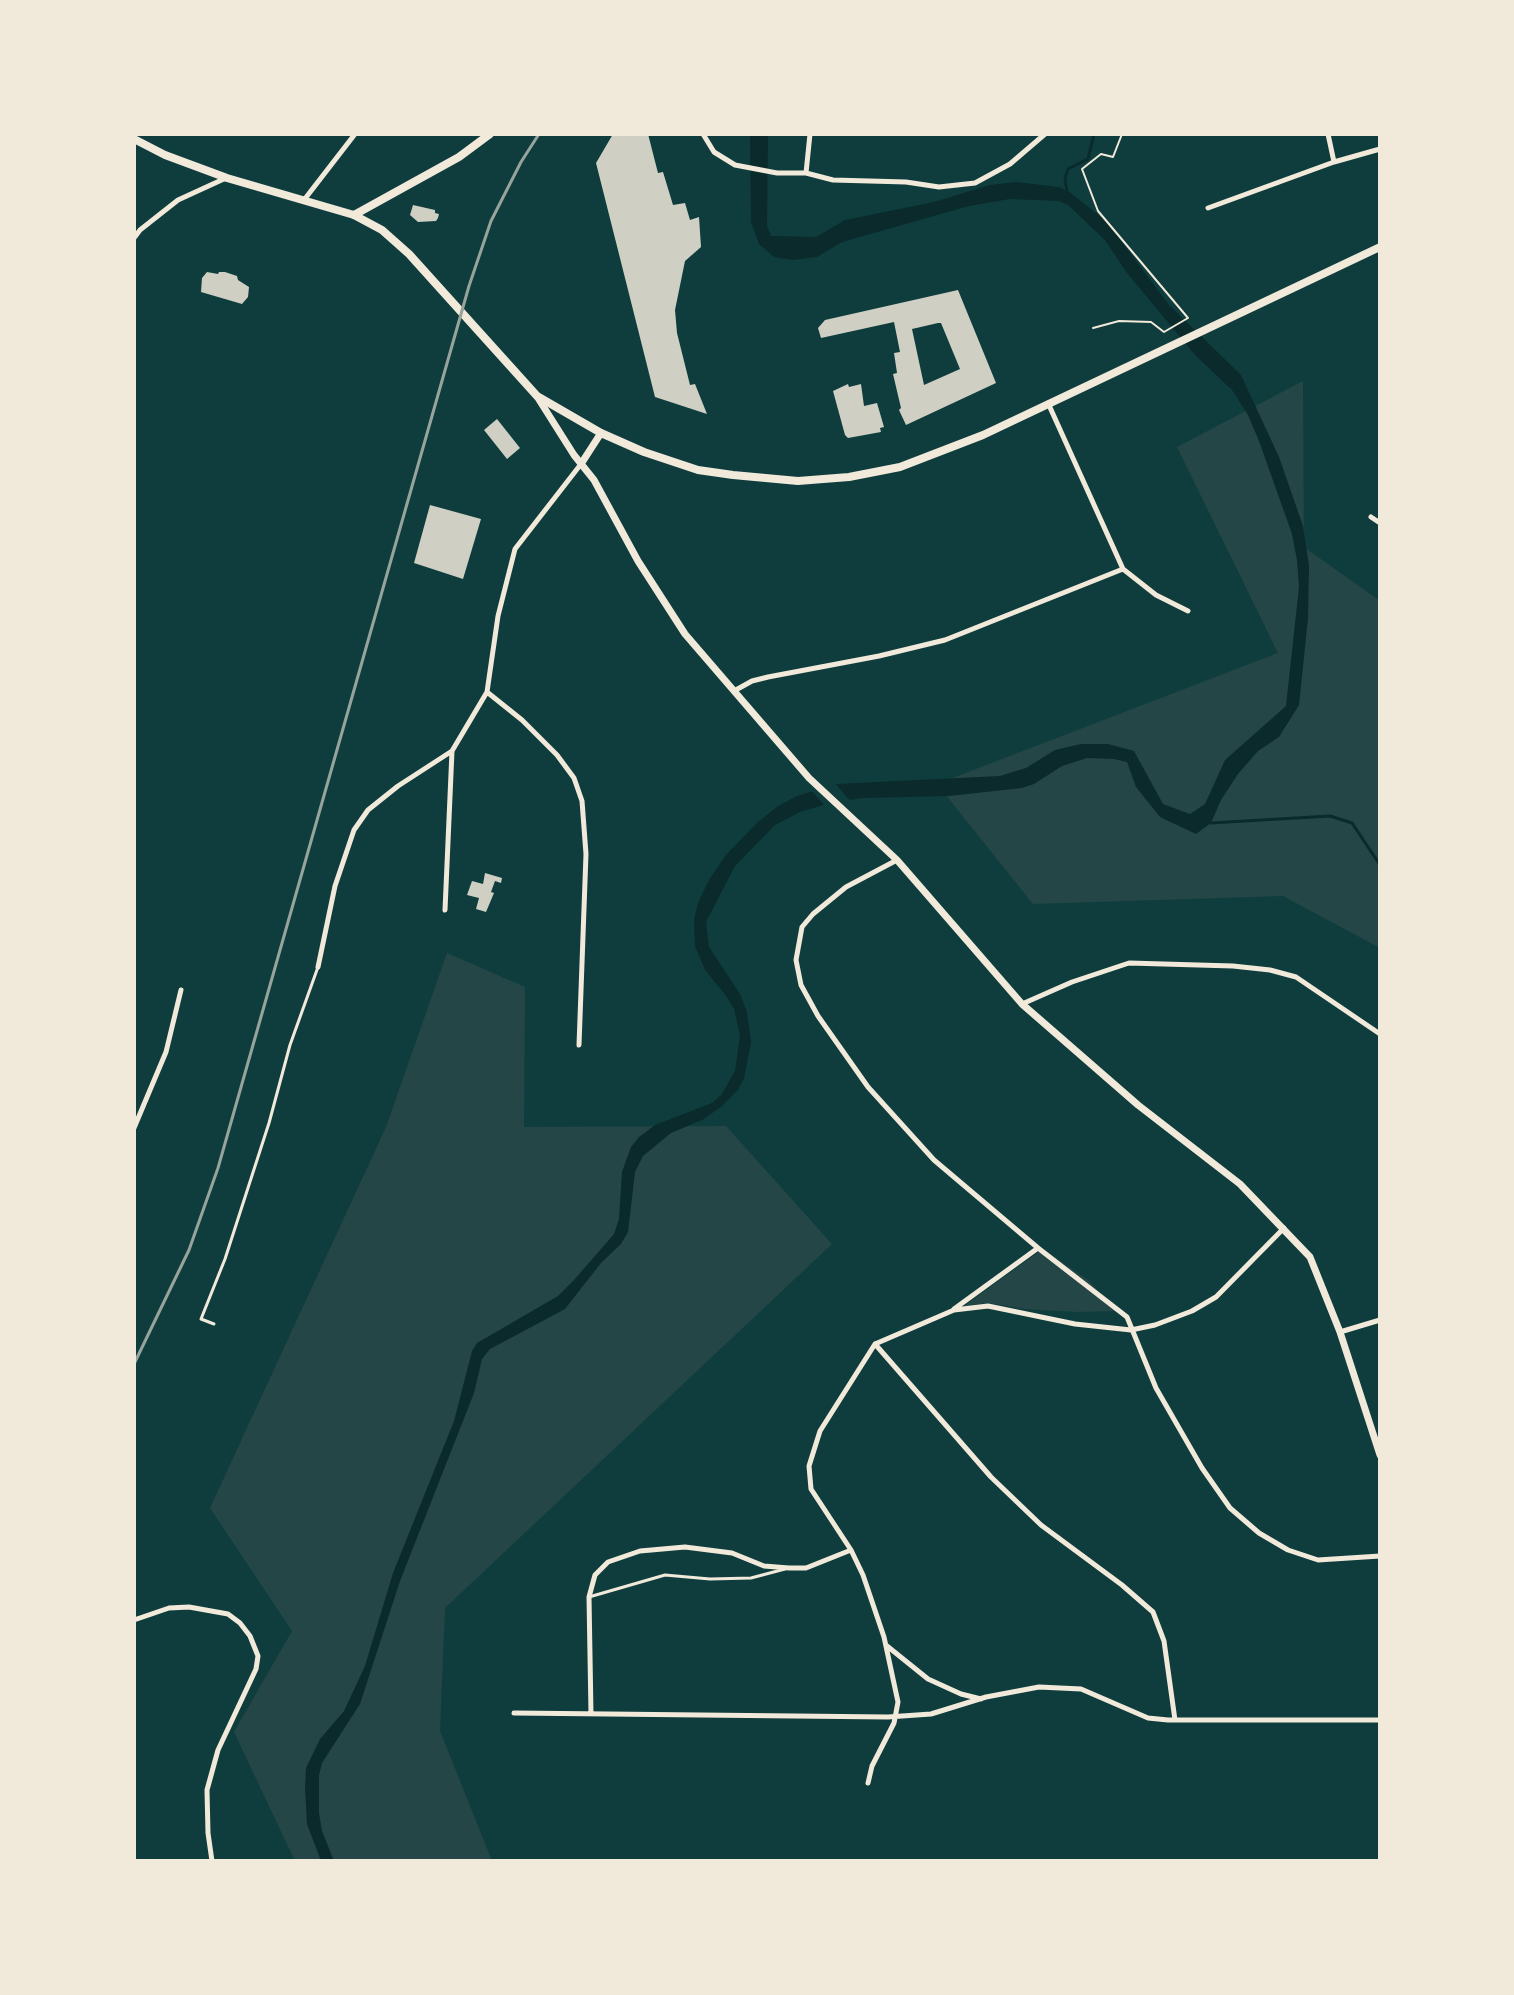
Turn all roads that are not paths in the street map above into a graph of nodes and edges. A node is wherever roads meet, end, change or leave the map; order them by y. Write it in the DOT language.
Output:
graph roads {
  1 [pos="355,134"];
  2 [pos="490,134"];
  3 [pos="703,134"];
  4 [pos="810,134"];
  5 [pos="1045,134"];
  6 [pos="1328,134"];
  7 [pos="134,139"];
  8 [pos="1380,149"];
  9 [pos="1334,162"];
  10 [pos="806,173"];
  11 [pos="227,178"];
  12 [pos="304,200"];
  13 [pos="1208,208"];
  14 [pos="354,215"];
  15 [pos="134,238"];
  16 [pos="1380,247"];
  17 [pos="537,396"];
  18 [pos="1048,403"];
  19 [pos="601,433"];
  20 [pos="581,464"];
  21 [pos="1371,517"];
  22 [pos="1380,523"];
  23 [pos="1123,569"];
  24 [pos="1188,611"];
  25 [pos="734,691"];
  26 [pos="487,692"];
  27 [pos="452,751"];
  28 [pos="897,860"];
  29 [pos="445,910"];
  30 [pos="318,967"];
  31 [pos="181,990"];
  32 [pos="1022,1004"];
  33 [pos="1380,1034"];
  34 [pos="579,1045"];
  35 [pos="134,1128"];
  36 [pos="1284,1228"];
  37 [pos="1038,1248"];
  38 [pos="954,1310"];
  39 [pos="1380,1320"];
  40 [pos="214,1324"];
  41 [pos="1131,1330"];
  42 [pos="1340,1332"];
  43 [pos="875,1344"];
  44 [pos="1380,1455"];
  45 [pos="851,1550"];
  46 [pos="1380,1556"];
  47 [pos="789,1568"];
  48 [pos="589,1597"];
  49 [pos="134,1620"];
  50 [pos="886,1645"];
  51 [pos="982,1699"];
  52 [pos="514,1713"];
  53 [pos="591,1714"];
  54 [pos="896,1716"];
  55 [pos="1175,1720"];
  56 [pos="1380,1720"];
  57 [pos="868,1783"];
  58 [pos="212,1861"];
  1 -- 12 [label="street"];
  2 -- 14 [label="main road"];
  3 -- 10 [label="street"];
  4 -- 10 [label="street"];
  5 -- 10 [label="street"];
  6 -- 9 [label="street"];
  7 -- 11 [label="main road"];
  8 -- 9 [label="street"];
  9 -- 13 [label="street"];
  11 -- 12 [label="main road"];
  11 -- 15 [label="street"];
  12 -- 14 [label="main road"];
  14 -- 17 [label="main road"];
  16 -- 18 [label="main road"];
  17 -- 19 [label="main road"];
  17 -- 20 [label="street"];
  18 -- 19 [label="main road"];
  18 -- 23 [label="street"];
  19 -- 20 [label="street"];
  20 -- 25 [label="street"];
  20 -- 26 [label="street"];
  21 -- 22 [label="street"];
  23 -- 24 [label="street"];
  23 -- 25 [label="street"];
  25 -- 28 [label="street"];
  26 -- 27 [label="street"];
  26 -- 34 [label="street"];
  27 -- 29 [label="street"];
  27 -- 30 [label="street"];
  28 -- 32 [label="street"];
  28 -- 37 [label="street"];
  30 -- 40 [label="lane"];
  31 -- 35 [label="street"];
  32 -- 33 [label="street"];
  32 -- 36 [label="street"];
  36 -- 41 [label="street"];
  36 -- 42 [label="street"];
  37 -- 38 [label="street"];
  37 -- 41 [label="street"];
  38 -- 41 [label="street"];
  38 -- 43 [label="street"];
  39 -- 42 [label="street"];
  41 -- 46 [label="street"];
  42 -- 44 [label="street"];
  43 -- 45 [label="street"];
  43 -- 55 [label="street"];
  45 -- 47 [label="street"];
  45 -- 50 [label="street"];
  47 -- 48 [label="lane"];
  47 -- 48 [label="street"];
  48 -- 53 [label="street"];
  49 -- 58 [label="street"];
  50 -- 51 [label="street"];
  50 -- 54 [label="street"];
  51 -- 54 [label="street"];
  51 -- 55 [label="street"];
  52 -- 53 [label="street"];
  53 -- 54 [label="street"];
  54 -- 57 [label="street"];
  55 -- 56 [label="street"];
}
